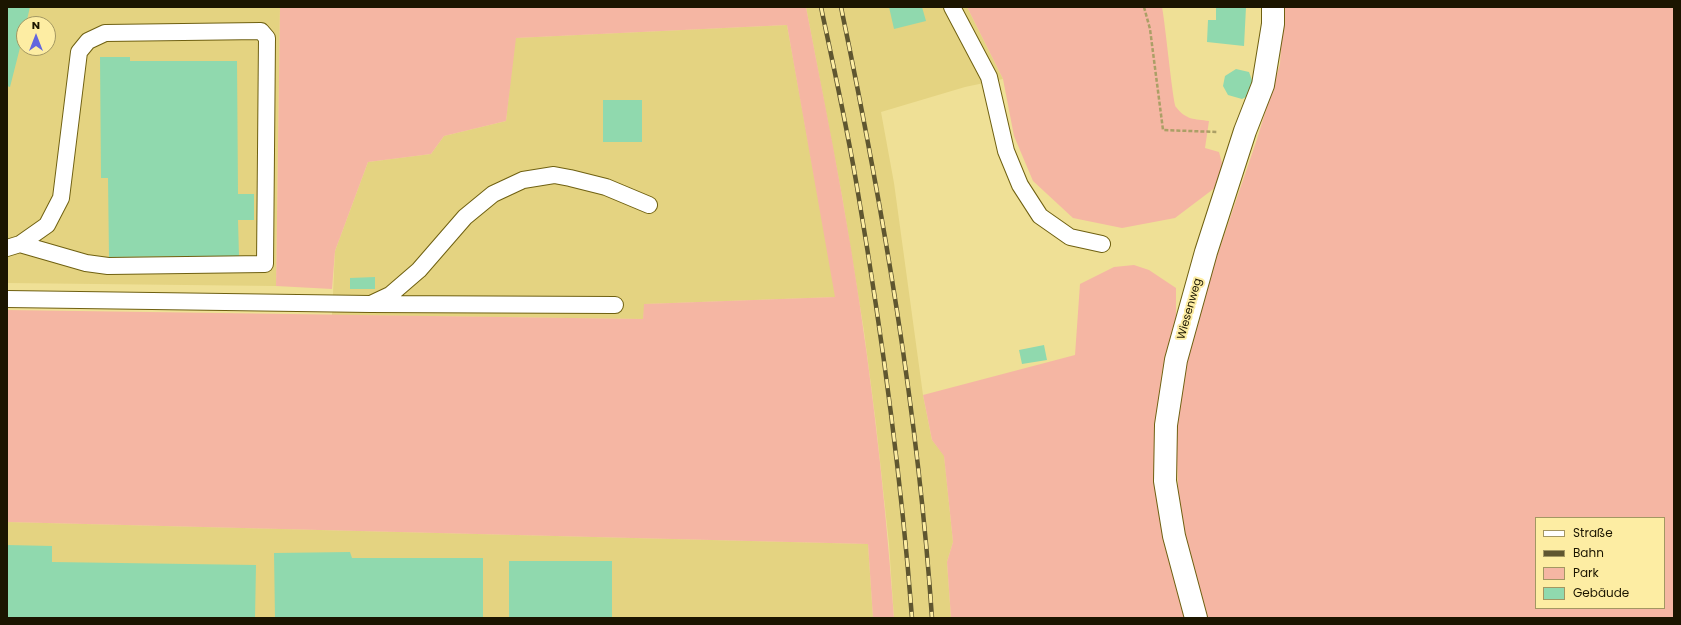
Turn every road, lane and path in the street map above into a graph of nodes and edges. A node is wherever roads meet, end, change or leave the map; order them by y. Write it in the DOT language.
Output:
graph roads {
  1 [pos="952,7"];
  2 [pos="1144,7"];
  3 [pos="1273,7"];
  4 [pos="1246,131"];
  5 [pos="649,206"];
  6 [pos="1102,244"];
  7 [pos="14,246"];
  8 [pos="7,299"];
  9 [pos="370,304"];
  10 [pos="615,305"];
  11 [pos="1196,618"];
  1 -- 6 [label="lane"];
  2 -- 4 [label="path"];
  3 -- 4 [label="street, Wiesenweg"];
  4 -- 11 [label="street, Wiesenweg"];
  5 -- 9 [label="lane"];
  7 -- 7 [label="lane"];
  8 -- 9 [label="lane"];
  9 -- 10 [label="lane"];
}
